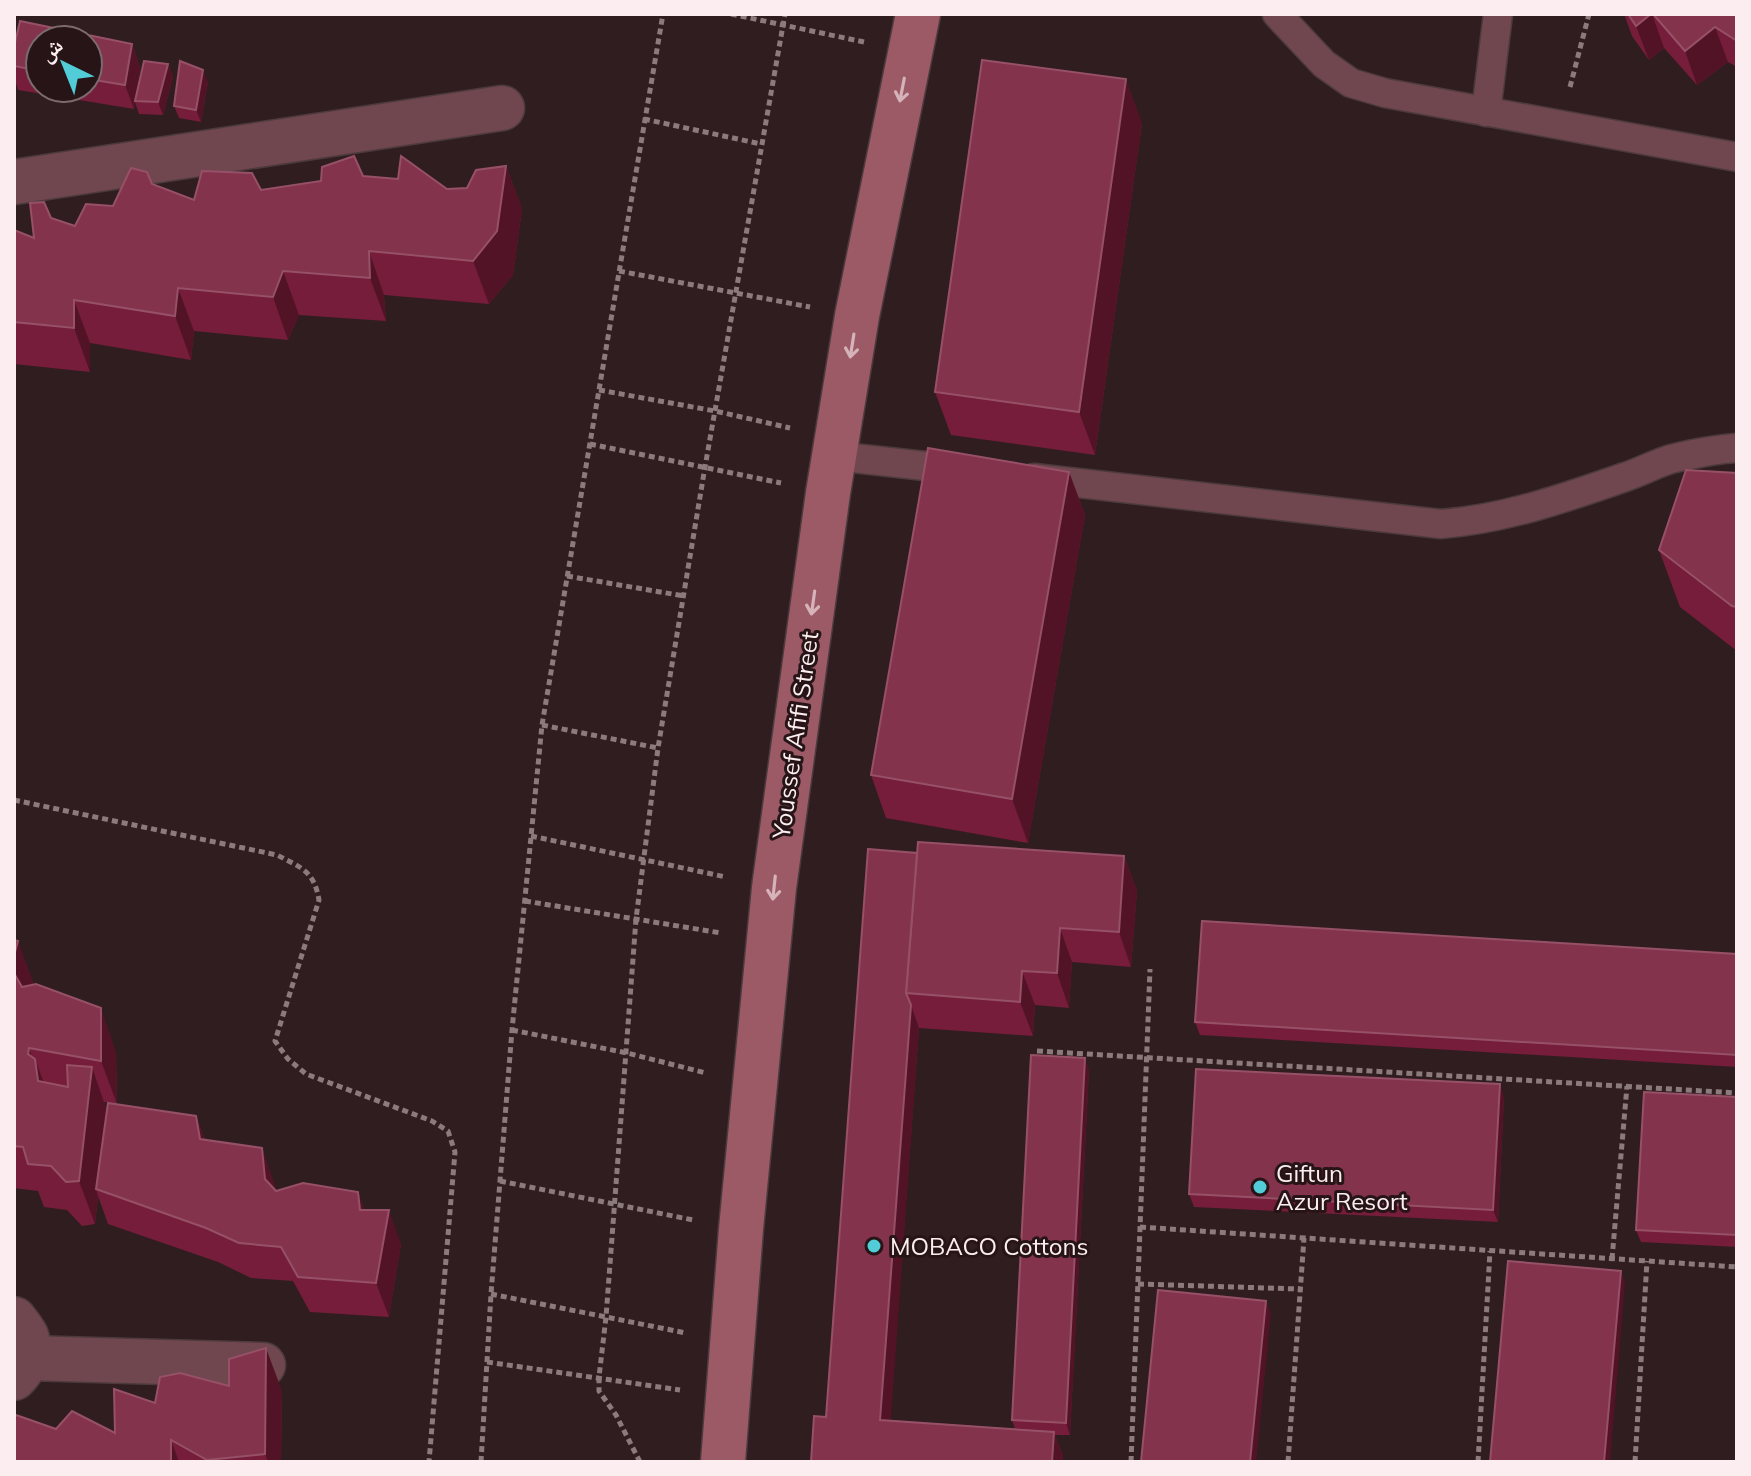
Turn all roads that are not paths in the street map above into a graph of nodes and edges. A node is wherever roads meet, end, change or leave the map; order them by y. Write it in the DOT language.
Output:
graph roads {
  1 [pos="1277,14"];
  2 [pos="1498,14"];
  3 [pos="914,33"];
  4 [pos="502,108"];
  5 [pos="1486,112"];
  6 [pos="1737,157"];
  7 [pos="14,182"];
  8 [pos="1737,448"];
  9 [pos="834,463"];
  10 [pos="19,1352"];
  11 [pos="263,1365"];
  12 [pos="723,1462"];
  1 -- 5 [label="lane"];
  2 -- 5 [label="lane"];
  3 -- 9 [label="street, Youssef Afifi Street, one-way"];
  4 -- 7 [label="street"];
  5 -- 6 [label="lane"];
  8 -- 9 [label="lane"];
  9 -- 12 [label="street, Youssef Afifi Street, one-way"];
  10 -- 11 [label="street"];
}
